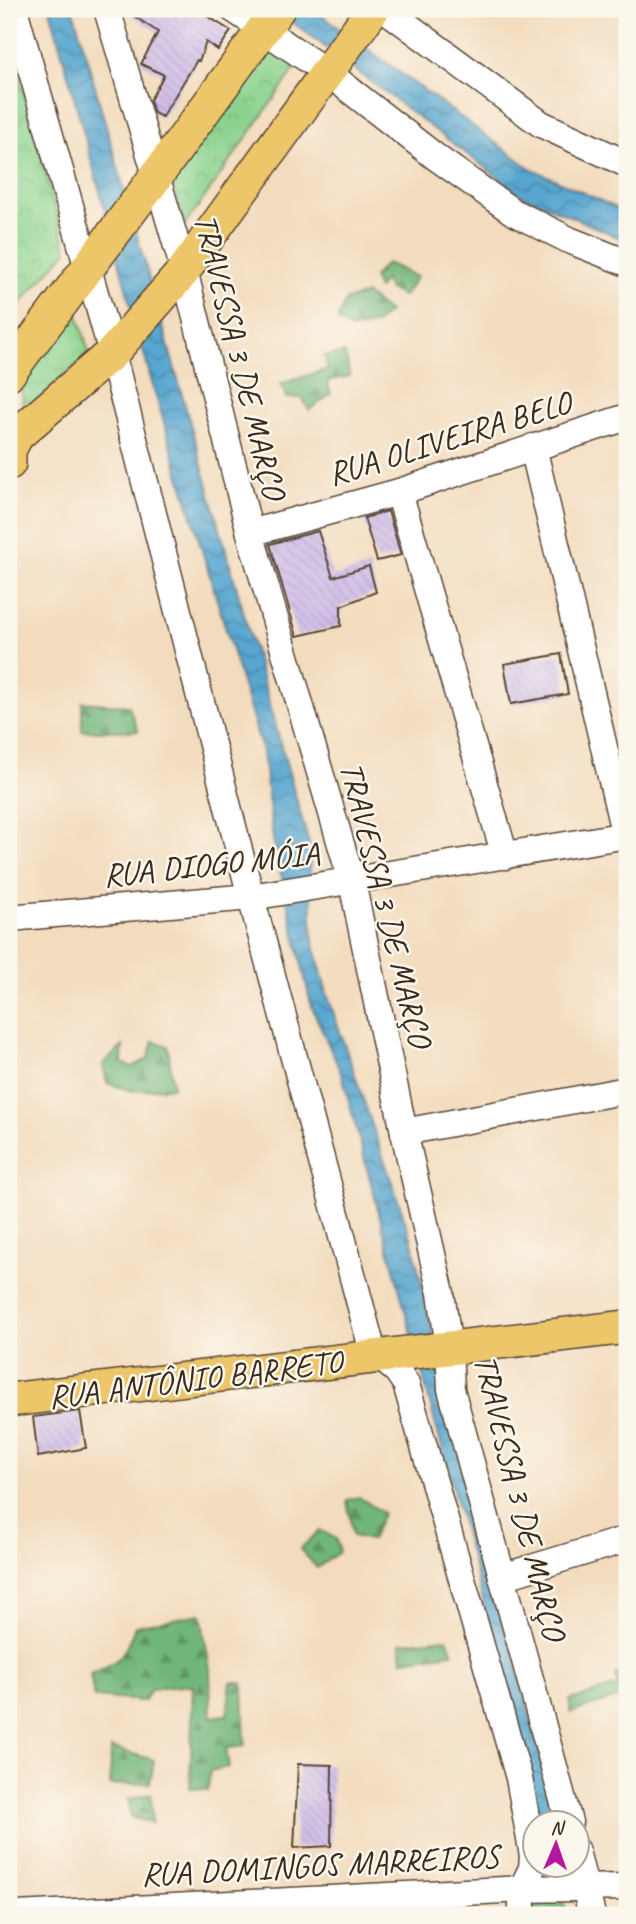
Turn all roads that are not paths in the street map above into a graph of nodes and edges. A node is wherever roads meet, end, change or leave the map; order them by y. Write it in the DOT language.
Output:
graph roads {
  1 [pos="14,9"];
  2 [pos="107,9"];
  3 [pos="233,9"];
  4 [pos="373,9"];
  5 [pos="386,9"];
  6 [pos="270,20"];
  7 [pos="333,66"];
  8 [pos="627,164"];
  9 [pos="155,179"];
  10 [pos="627,263"];
  11 [pos="89,264"];
  12 [pos="183,271"];
  13 [pos="20,342"];
  14 [pos="113,352"];
  15 [pos="9,373"];
  16 [pos="627,417"];
  17 [pos="533,447"];
  18 [pos="9,463"];
  19 [pos="399,492"];
  20 [pos="250,533"];
  21 [pos="626,835"];
  22 [pos="505,856"];
  23 [pos="342,884"];
  24 [pos="256,897"];
  25 [pos="9,918"];
  26 [pos="627,1090"];
  27 [pos="404,1132"];
  28 [pos="627,1327"];
  29 [pos="445,1347"];
  30 [pos="378,1356"];
  31 [pos="9,1400"];
  32 [pos="627,1539"];
  33 [pos="502,1577"];
  34 [pos="565,1808"];
  35 [pos="583,1878"];
  36 [pos="627,1887"];
  37 [pos="586,1889"];
  38 [pos="525,1898"];
  39 [pos="17,1915"];
  40 [pos="592,1915"];
  1 -- 11 [label="street"];
  2 -- 9 [label="street, TRAVESSA 3 DE MARÇO"];
  3 -- 6 [label="street"];
  4 -- 7 [label="main road"];
  5 -- 8 [label="street"];
  6 -- 7 [label="street"];
  6 -- 9 [label="main road"];
  7 -- 10 [label="street"];
  7 -- 12 [label="main road"];
  9 -- 11 [label="main road"];
  9 -- 12 [label="street, TRAVESSA 3 DE MARÇO"];
  11 -- 13 [label="main road"];
  11 -- 14 [label="street"];
  12 -- 14 [label="main road"];
  12 -- 20 [label="street, TRAVESSA 3 DE MARÇO"];
  13 -- 15 [label="main road"];
  14 -- 18 [label="main road"];
  14 -- 24 [label="street"];
  16 -- 17 [label="street, RUA OLIVEIRA BELO"];
  17 -- 19 [label="street, RUA OLIVEIRA BELO"];
  17 -- 21 [label="street"];
  19 -- 20 [label="street, RUA OLIVEIRA BELO"];
  19 -- 22 [label="street"];
  20 -- 23 [label="street, TRAVESSA 3 DE MARÇO"];
  21 -- 22 [label="street, RUA DIOGO MÓIA"];
  22 -- 23 [label="street, RUA DIOGO MÓIA"];
  23 -- 24 [label="street, RUA DIOGO MÓIA"];
  23 -- 27 [label="street, TRAVESSA 3 DE MARÇO"];
  24 -- 25 [label="street, RUA DIOGO MÓIA"];
  24 -- 30 [label="street"];
  26 -- 27 [label="street"];
  27 -- 29 [label="street, TRAVESSA 3 DE MARÇO"];
  28 -- 29 [label="main road, RUA ANTÔNIO BARRETO"];
  29 -- 30 [label="main road, RUA ANTÔNIO BARRETO"];
  29 -- 33 [label="street, TRAVESSA 3 DE MARÇO"];
  30 -- 31 [label="main road, RUA ANTÔNIO BARRETO"];
  30 -- 38 [label="street"];
  32 -- 33 [label="street"];
  33 -- 34 [label="street, TRAVESSA 3 DE MARÇO"];
  35 -- 37 [label="street"];
  36 -- 37 [label="street, RUA DOMINGOS MARREIROS"];
  37 -- 38 [label="street, RUA DOMINGOS MARREIROS"];
  37 -- 40 [label="street"];
  38 -- 39 [label="street, RUA DOMINGOS MARREIROS"];
}
